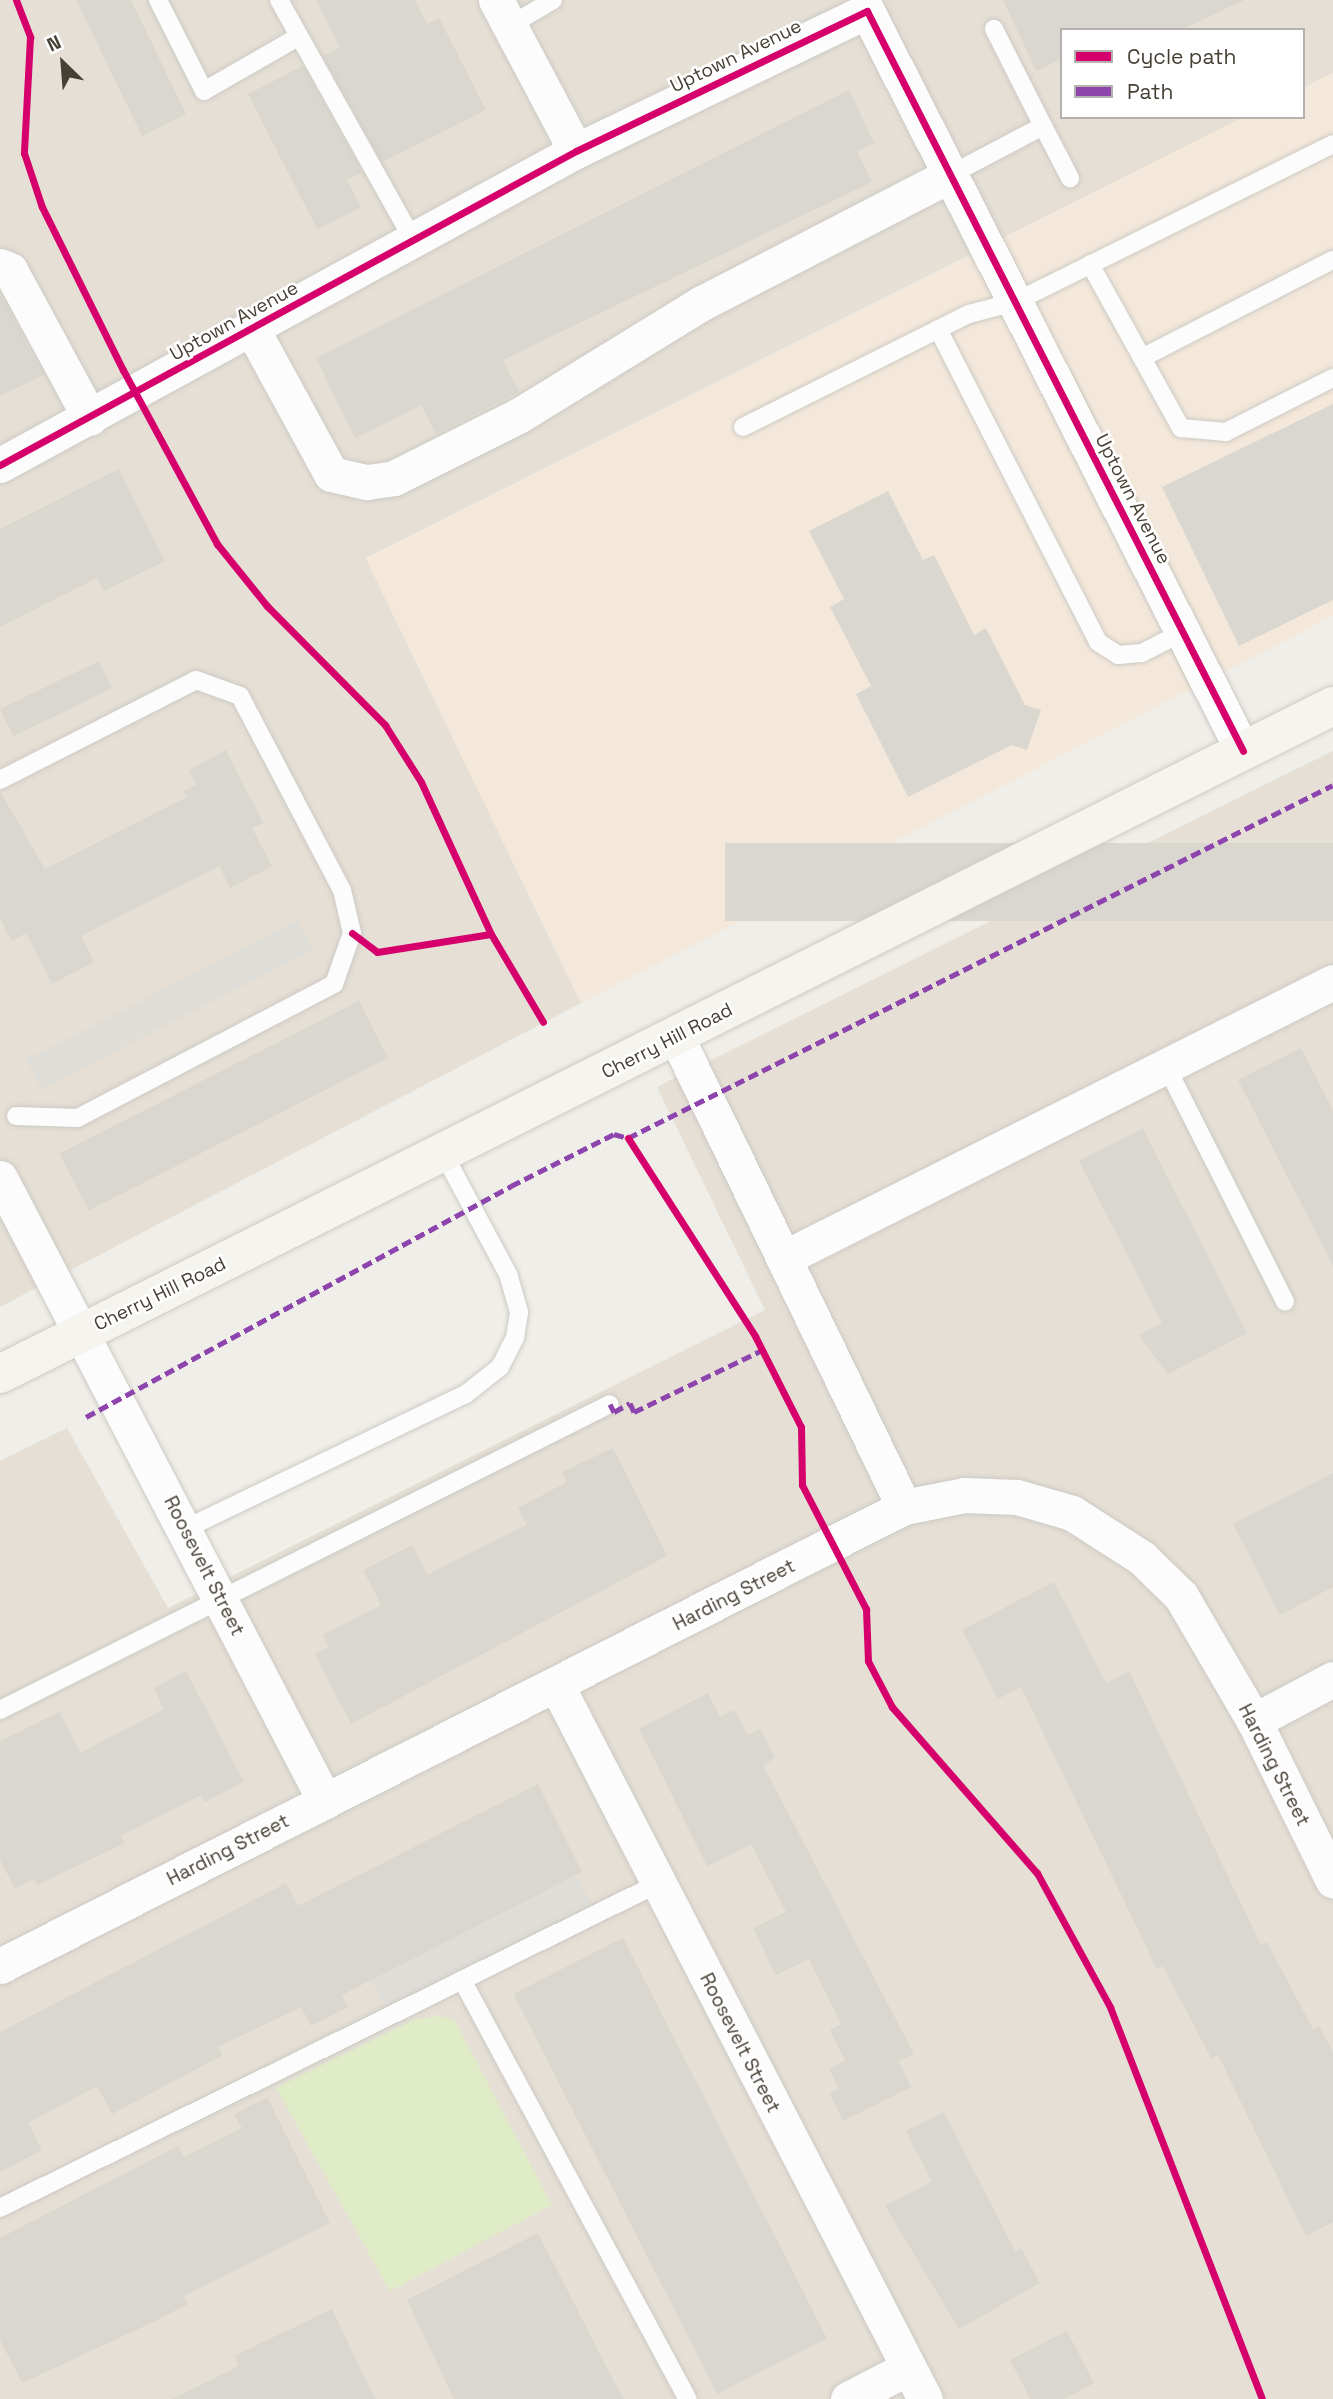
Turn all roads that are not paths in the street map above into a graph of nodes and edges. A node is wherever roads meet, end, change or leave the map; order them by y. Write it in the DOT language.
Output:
graph roads {
  1 [pos="158,0"];
  2 [pos="279,0"];
  3 [pos="553,0"];
  4 [pos="878,6"];
  5 [pos="503,13"];
  6 [pos="994,29"];
  7 [pos="298,37"];
  8 [pos="1043,126"];
  9 [pos="1333,144"];
  10 [pos="576,150"];
  11 [pos="950,175"];
  12 [pos="1070,178"];
  13 [pos="413,240"];
  14 [pos="1333,260"];
  15 [pos="1090,264"];
  16 [pos="0,265"];
  17 [pos="1015,302"];
  18 [pos="252,329"];
  19 [pos="938,329"];
  20 [pos="1142,358"];
  21 [pos="1333,378"];
  22 [pos="90,418"];
  23 [pos="743,427"];
  24 [pos="0,465"];
  25 [pos="1183,632"];
  26 [pos="1333,706"];
  27 [pos="1243,751"];
  28 [pos="0,780"];
  29 [pos="1333,982"];
  30 [pos="676,1036"];
  31 [pos="1166,1066"];
  32 [pos="16,1116"];
  33 [pos="443,1153"];
  34 [pos="0,1178"];
  35 [pos="784,1258"];
  36 [pos="1285,1303"];
  37 [pos="84,1331"];
  38 [pos="0,1374"];
  39 [pos="610,1405"];
  40 [pos="904,1507"];
  41 [pos="185,1529"];
  42 [pos="221,1599"];
  43 [pos="1333,1679"];
  44 [pos="557,1686"];
  45 [pos="0,1710"];
  46 [pos="1254,1721"];
  47 [pos="325,1801"];
  48 [pos="1333,1881"];
  49 [pos="659,1883"];
  50 [pos="0,1966"];
  51 [pos="462,1980"];
  52 [pos="0,2208"];
  53 [pos="908,2368"];
  54 [pos="688,2399"];
  55 [pos="848,2399"];
  56 [pos="925,2399"];
  1 -- 7 [label="lane"];
  2 -- 7 [label="lane"];
  3 -- 5 [label="lane"];
  4 -- 10 [label="street, Uptown Avenue"];
  4 -- 11 [label="street, Uptown Avenue"];
  5 -- 10 [label="street"];
  6 -- 8 [label="lane"];
  7 -- 13 [label="lane"];
  8 -- 11 [label="lane"];
  8 -- 12 [label="lane"];
  9 -- 15 [label="lane"];
  10 -- 13 [label="street, Uptown Avenue"];
  11 -- 17 [label="street, Uptown Avenue"];
  11 -- 18 [label="street"];
  13 -- 18 [label="street, Uptown Avenue"];
  14 -- 20 [label="lane"];
  15 -- 17 [label="lane"];
  15 -- 20 [label="lane"];
  16 -- 22 [label="street"];
  17 -- 19 [label="lane"];
  17 -- 25 [label="street, Uptown Avenue"];
  18 -- 22 [label="street, Uptown Avenue"];
  19 -- 23 [label="lane"];
  19 -- 25 [label="lane"];
  20 -- 21 [label="lane"];
  22 -- 24 [label="street, Uptown Avenue"];
  25 -- 27 [label="street, Uptown Avenue"];
  26 -- 27 [label="main road, Cherry Hill Road"];
  27 -- 30 [label="main road, Cherry Hill Road"];
  28 -- 32 [label="lane"];
  29 -- 31 [label="street"];
  30 -- 33 [label="main road, Cherry Hill Road"];
  30 -- 35 [label="street"];
  31 -- 35 [label="street"];
  31 -- 36 [label="lane"];
  33 -- 37 [label="main road, Cherry Hill Road"];
  33 -- 41 [label="lane"];
  34 -- 37 [label="street, Roosevelt Street"];
  35 -- 40 [label="street"];
  37 -- 38 [label="main road, Cherry Hill Road"];
  37 -- 41 [label="street, Roosevelt Street"];
  39 -- 42 [label="lane"];
  40 -- 44 [label="street, Harding Street"];
  40 -- 46 [label="street, Harding Street"];
  41 -- 42 [label="street, Roosevelt Street"];
  42 -- 45 [label="lane"];
  42 -- 47 [label="street, Roosevelt Street"];
  43 -- 46 [label="street"];
  44 -- 47 [label="street, Harding Street"];
  44 -- 49 [label="street, Roosevelt Street"];
  46 -- 48 [label="street, Harding Street"];
  47 -- 50 [label="street, Harding Street"];
  49 -- 51 [label="lane"];
  49 -- 53 [label="street, Roosevelt Street"];
  51 -- 52 [label="lane"];
  51 -- 54 [label="lane"];
  53 -- 55 [label="street"];
  53 -- 56 [label="street, Roosevelt Street"];
}
